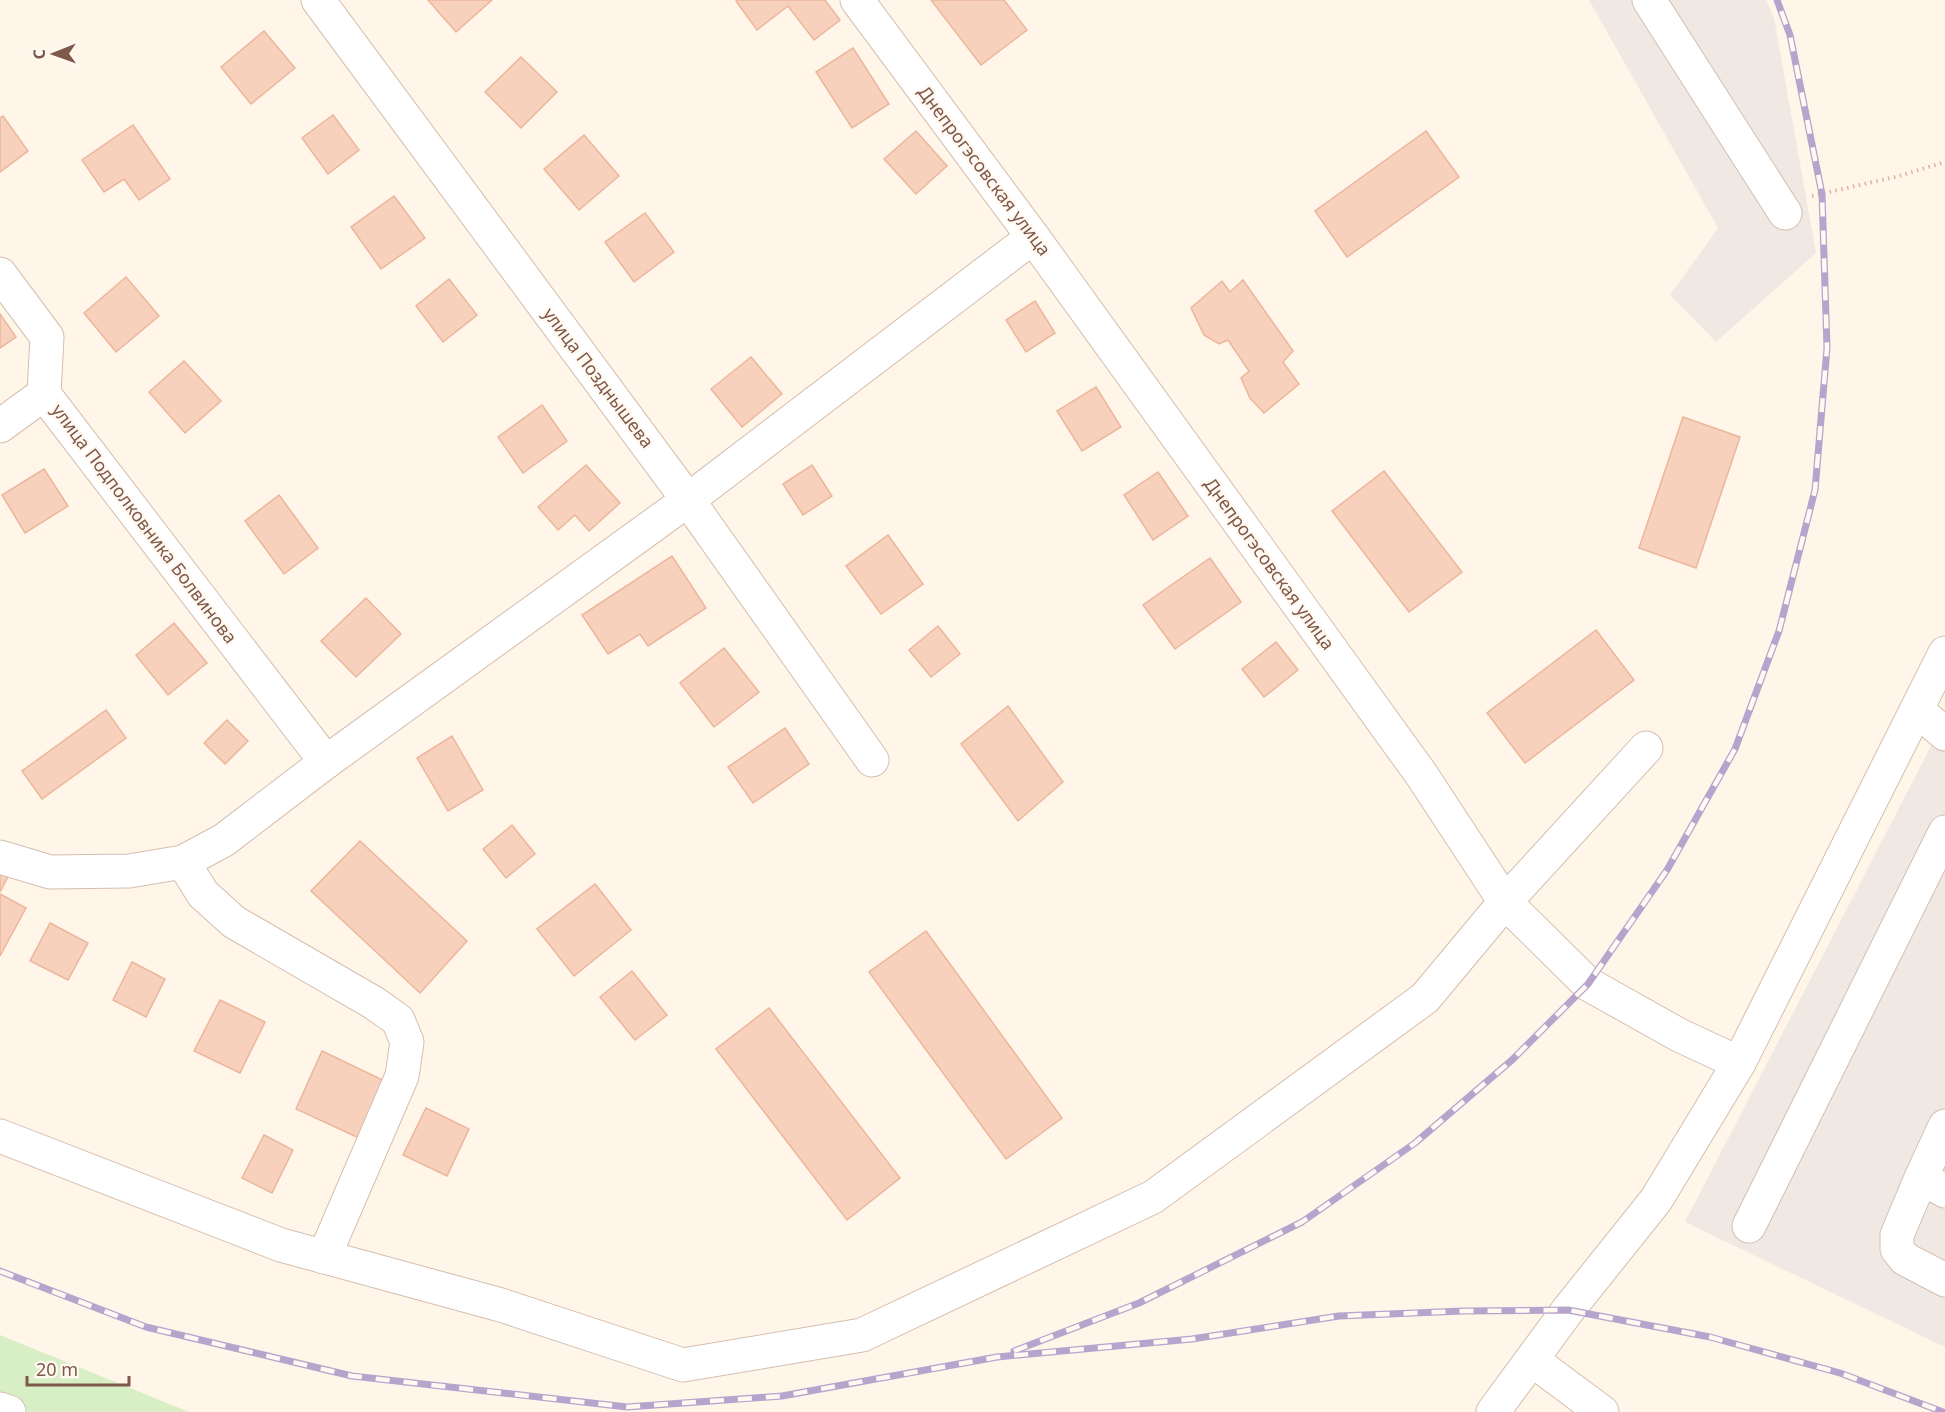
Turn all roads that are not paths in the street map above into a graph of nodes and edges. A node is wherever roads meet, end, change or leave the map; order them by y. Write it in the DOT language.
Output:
graph roads {
  1 [pos="318,0"];
  2 [pos="857,0"];
  3 [pos="1649,0"];
  4 [pos="1783,209"];
  5 [pos="1033,237"];
  6 [pos="0,274"];
  7 [pos="44,394"];
  8 [pos="0,426"];
  9 [pos="688,500"];
  10 [pos="1942,666"];
  11 [pos="1917,710"];
  12 [pos="1945,734"];
  13 [pos="1646,748"];
  14 [pos="872,760"];
  15 [pos="326,762"];
  16 [pos="1945,832"];
  17 [pos="0,857"];
  18 [pos="183,862"];
  19 [pos="1505,902"];
  20 [pos="1739,1063"];
  21 [pos="1945,1126"];
  22 [pos="0,1136"];
  23 [pos="1933,1185"];
  24 [pos="1749,1226"];
  25 [pos="324,1257"];
  26 [pos="1945,1280"];
  27 [pos="1532,1360"];
  28 [pos="0,1409"];
  29 [pos="9,1412"];
  30 [pos="1493,1412"];
  31 [pos="1602,1412"];
  1 -- 9 [label="street, улица Позднышева"];
  2 -- 5 [label="street, Днепрогэсовская улица"];
  3 -- 4 [label="street"];
  5 -- 9 [label="street"];
  5 -- 19 [label="street, Днепрогэсовская улица"];
  6 -- 7 [label="street, улица Подполковника Болвинова"];
  7 -- 8 [label="street"];
  7 -- 15 [label="street, улица Подполковника Болвинова"];
  9 -- 14 [label="street, улица Позднышева"];
  9 -- 15 [label="street"];
  10 -- 11 [label="street"];
  11 -- 12 [label="street"];
  11 -- 20 [label="street"];
  13 -- 19 [label="street"];
  15 -- 18 [label="street"];
  16 -- 24 [label="street"];
  17 -- 18 [label="street"];
  18 -- 25 [label="street"];
  19 -- 20 [label="street, Днепрогэсовская улица"];
  19 -- 25 [label="street"];
  20 -- 27 [label="street"];
  21 -- 23 [label="street"];
  22 -- 25 [label="street"];
  23 -- 26 [label="street"];
  27 -- 30 [label="street"];
  27 -- 31 [label="street"];
  28 -- 29 [label="street"];
}
